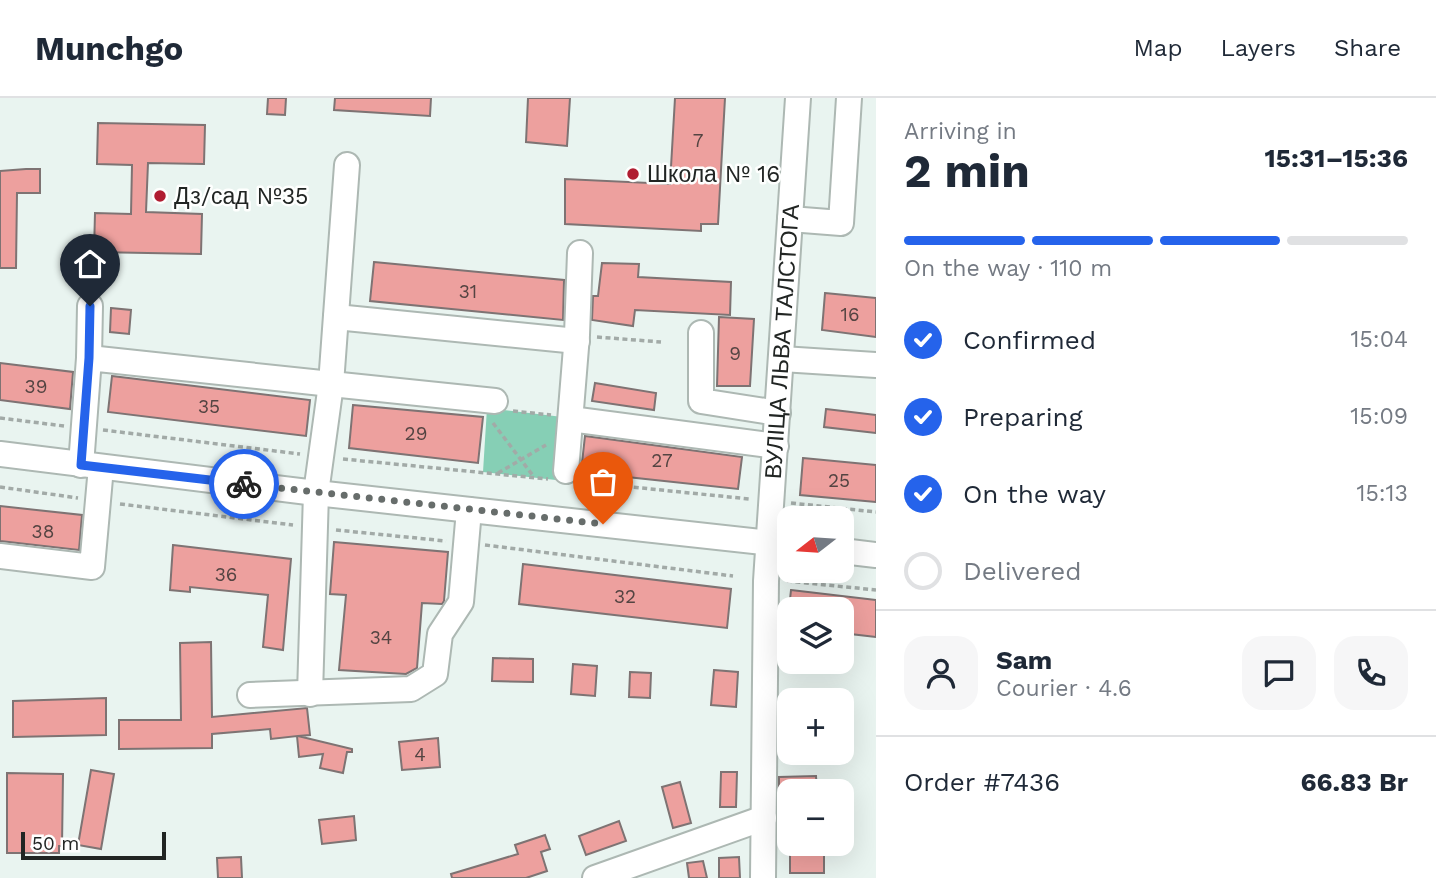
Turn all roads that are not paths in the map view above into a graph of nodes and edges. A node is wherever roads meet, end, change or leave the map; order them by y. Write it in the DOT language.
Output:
graph roads {
  1 [pos="798,98"];
  2 [pos="849,98"];
  3 [pos="347,165"];
  4 [pos="790,219"];
  5 [pos="580,253"];
  6 [pos="90,306"];
  7 [pos="336,317"];
  8 [pos="701,333"];
  9 [pos="577,338"];
  10 [pos="89,358"];
  11 [pos="782,359"];
  12 [pos="876,365"];
  13 [pos="331,384"];
  14 [pos="495,409"];
  15 [pos="778,413"];
  16 [pos="573,423"];
  17 [pos="776,446"];
  18 [pos="0,454"];
  19 [pos="91,466"];
  20 [pos="566,477"];
  21 [pos="316,493"];
  22 [pos="778,506"];
  23 [pos="469,510"];
  24 [pos="777,544"];
  25 [pos="777,550"];
  26 [pos="854,552"];
  27 [pos="876,555"];
  28 [pos="0,556"];
  29 [pos="310,694"];
  30 [pos="250,695"];
  31 [pos="764,818"];
  32 [pos="595,878"];
  33 [pos="763,878"];
  1 -- 4 [label="street, ВУЛІЦА ЛЬВА ТАЛСТОГА"];
  2 -- 4 [label="street"];
  3 -- 7 [label="street"];
  4 -- 11 [label="street, ВУЛІЦА ЛЬВА ТАЛСТОГА"];
  5 -- 9 [label="street"];
  6 -- 10 [label="street"];
  7 -- 9 [label="street"];
  7 -- 13 [label="street"];
  8 -- 15 [label="street"];
  9 -- 16 [label="street"];
  10 -- 13 [label="street"];
  10 -- 19 [label="street"];
  11 -- 12 [label="street"];
  11 -- 15 [label="street, ВУЛІЦА ЛЬВА ТАЛСТОГА"];
  13 -- 14 [label="street"];
  13 -- 21 [label="street"];
  15 -- 17 [label="street, ВУЛІЦА ЛЬВА ТАЛСТОГА"];
  16 -- 17 [label="street"];
  16 -- 20 [label="street"];
  17 -- 22 [label="street, ВУЛІЦА ЛЬВА ТАЛСТОГА"];
  18 -- 19 [label="street"];
  19 -- 21 [label="street"];
  19 -- 28 [label="street"];
  21 -- 23 [label="street"];
  21 -- 29 [label="street"];
  23 -- 24 [label="street"];
  23 -- 29 [label="street"];
  25 -- 31 [label="street, ВУЛІЦА ЛЬВА ТАЛСТОГА"];
  26 -- 27 [label="street"];
  29 -- 30 [label="street"];
  31 -- 32 [label="street"];
  31 -- 33 [label="street, ВУЛІЦА ЛЬВА ТАЛСТОГА"];
}
